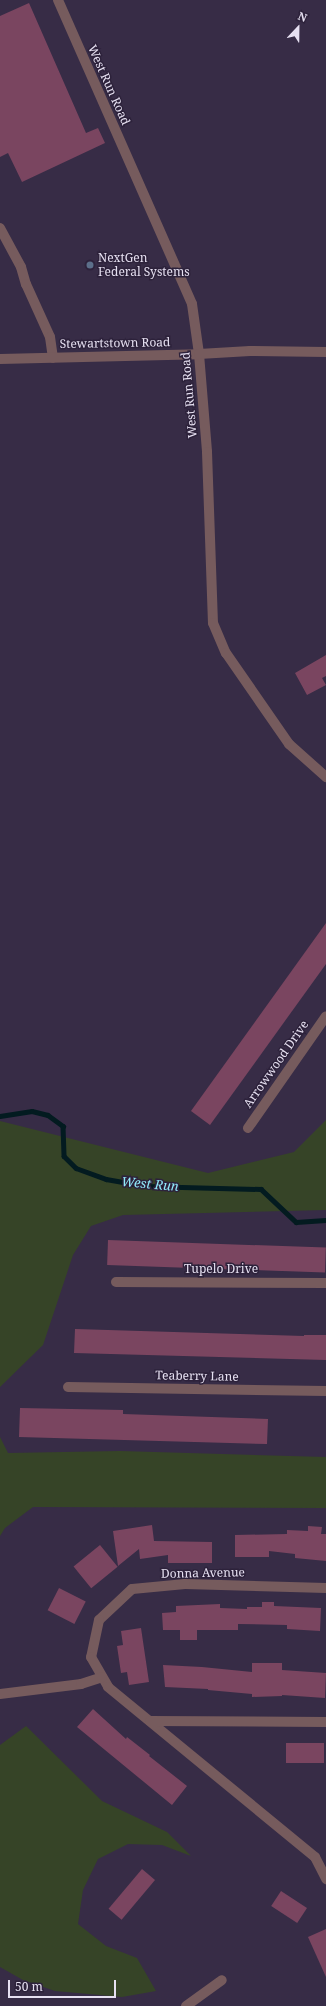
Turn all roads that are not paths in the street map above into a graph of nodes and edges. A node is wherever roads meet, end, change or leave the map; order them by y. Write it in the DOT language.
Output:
graph roads {
  1 [pos="58,0"];
  2 [pos="0,228"];
  3 [pos="326,352"];
  4 [pos="199,354"];
  5 [pos="53,358"];
  6 [pos="0,359"];
  7 [pos="326,776"];
  8 [pos="326,1016"];
  9 [pos="248,1128"];
  10 [pos="116,1282"];
  11 [pos="326,1283"];
  12 [pos="68,1387"];
  13 [pos="326,1391"];
  14 [pos="326,1588"];
  15 [pos="102,1677"];
  16 [pos="0,1694"];
  17 [pos="150,1721"];
  18 [pos="326,1722"];
  19 [pos="326,1878"];
  20 [pos="222,1980"];
  21 [pos="186,2006"];
  1 -- 4 [label="street, West Run Road"];
  2 -- 5 [label="street"];
  3 -- 4 [label="street, Stewartstown Road"];
  4 -- 5 [label="street, Stewartstown Road"];
  4 -- 7 [label="street, West Run Road"];
  5 -- 6 [label="street, Stewartstown Road"];
  8 -- 9 [label="street, Arrowwood Drive"];
  10 -- 11 [label="street, Tupelo Drive"];
  12 -- 13 [label="street, Teaberry Lane"];
  14 -- 15 [label="street, Donna Avenue"];
  15 -- 16 [label="street"];
  15 -- 17 [label="street, Donna Avenue"];
  17 -- 18 [label="street"];
  17 -- 19 [label="street, Donna Avenue"];
  20 -- 21 [label="street"];
}
